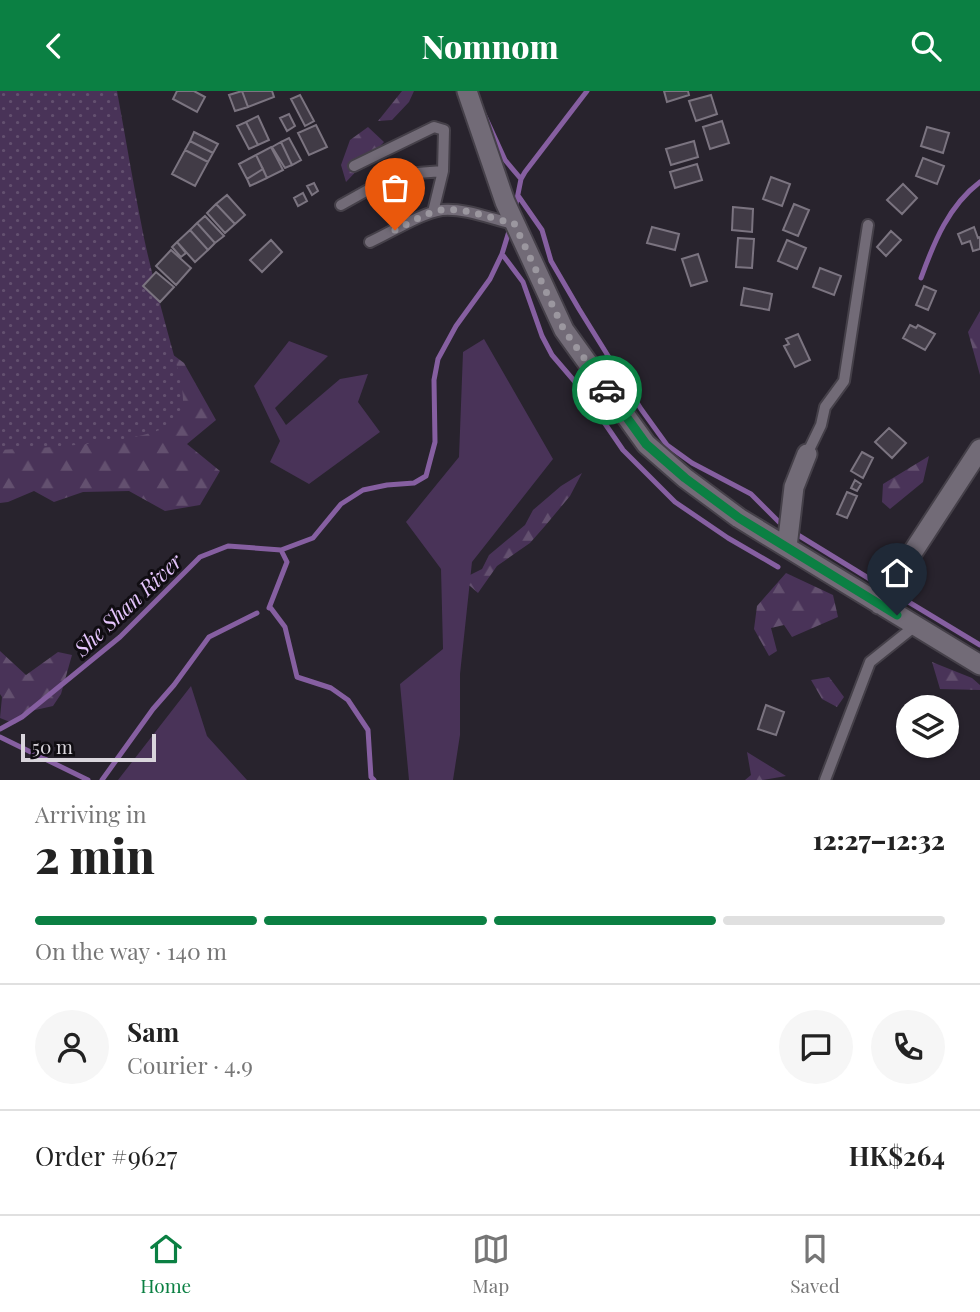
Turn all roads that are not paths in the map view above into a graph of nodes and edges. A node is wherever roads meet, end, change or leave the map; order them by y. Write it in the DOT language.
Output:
graph roads {
  1 [pos="467,91"];
  2 [pos="354,166"];
  3 [pos="443,171"];
  4 [pos="341,205"];
  5 [pos="433,212"];
  6 [pos="507,216"];
  7 [pos="868,225"];
  8 [pos="370,242"];
  9 [pos="980,449"];
  10 [pos="807,454"];
  11 [pos="787,547"];
  12 [pos="879,604"];
  13 [pos="915,626"];
  14 [pos="980,665"];
  15 [pos="825,780"];
  1 -- 6 [label="street"];
  2 -- 3 [label="lane"];
  3 -- 4 [label="lane"];
  3 -- 5 [label="lane"];
  5 -- 6 [label="lane"];
  5 -- 8 [label="lane"];
  6 -- 11 [label="street"];
  7 -- 10 [label="lane"];
  9 -- 12 [label="street"];
  10 -- 11 [label="street"];
  11 -- 12 [label="street"];
  12 -- 13 [label="street"];
  13 -- 14 [label="street"];
  13 -- 15 [label="lane"];
}
